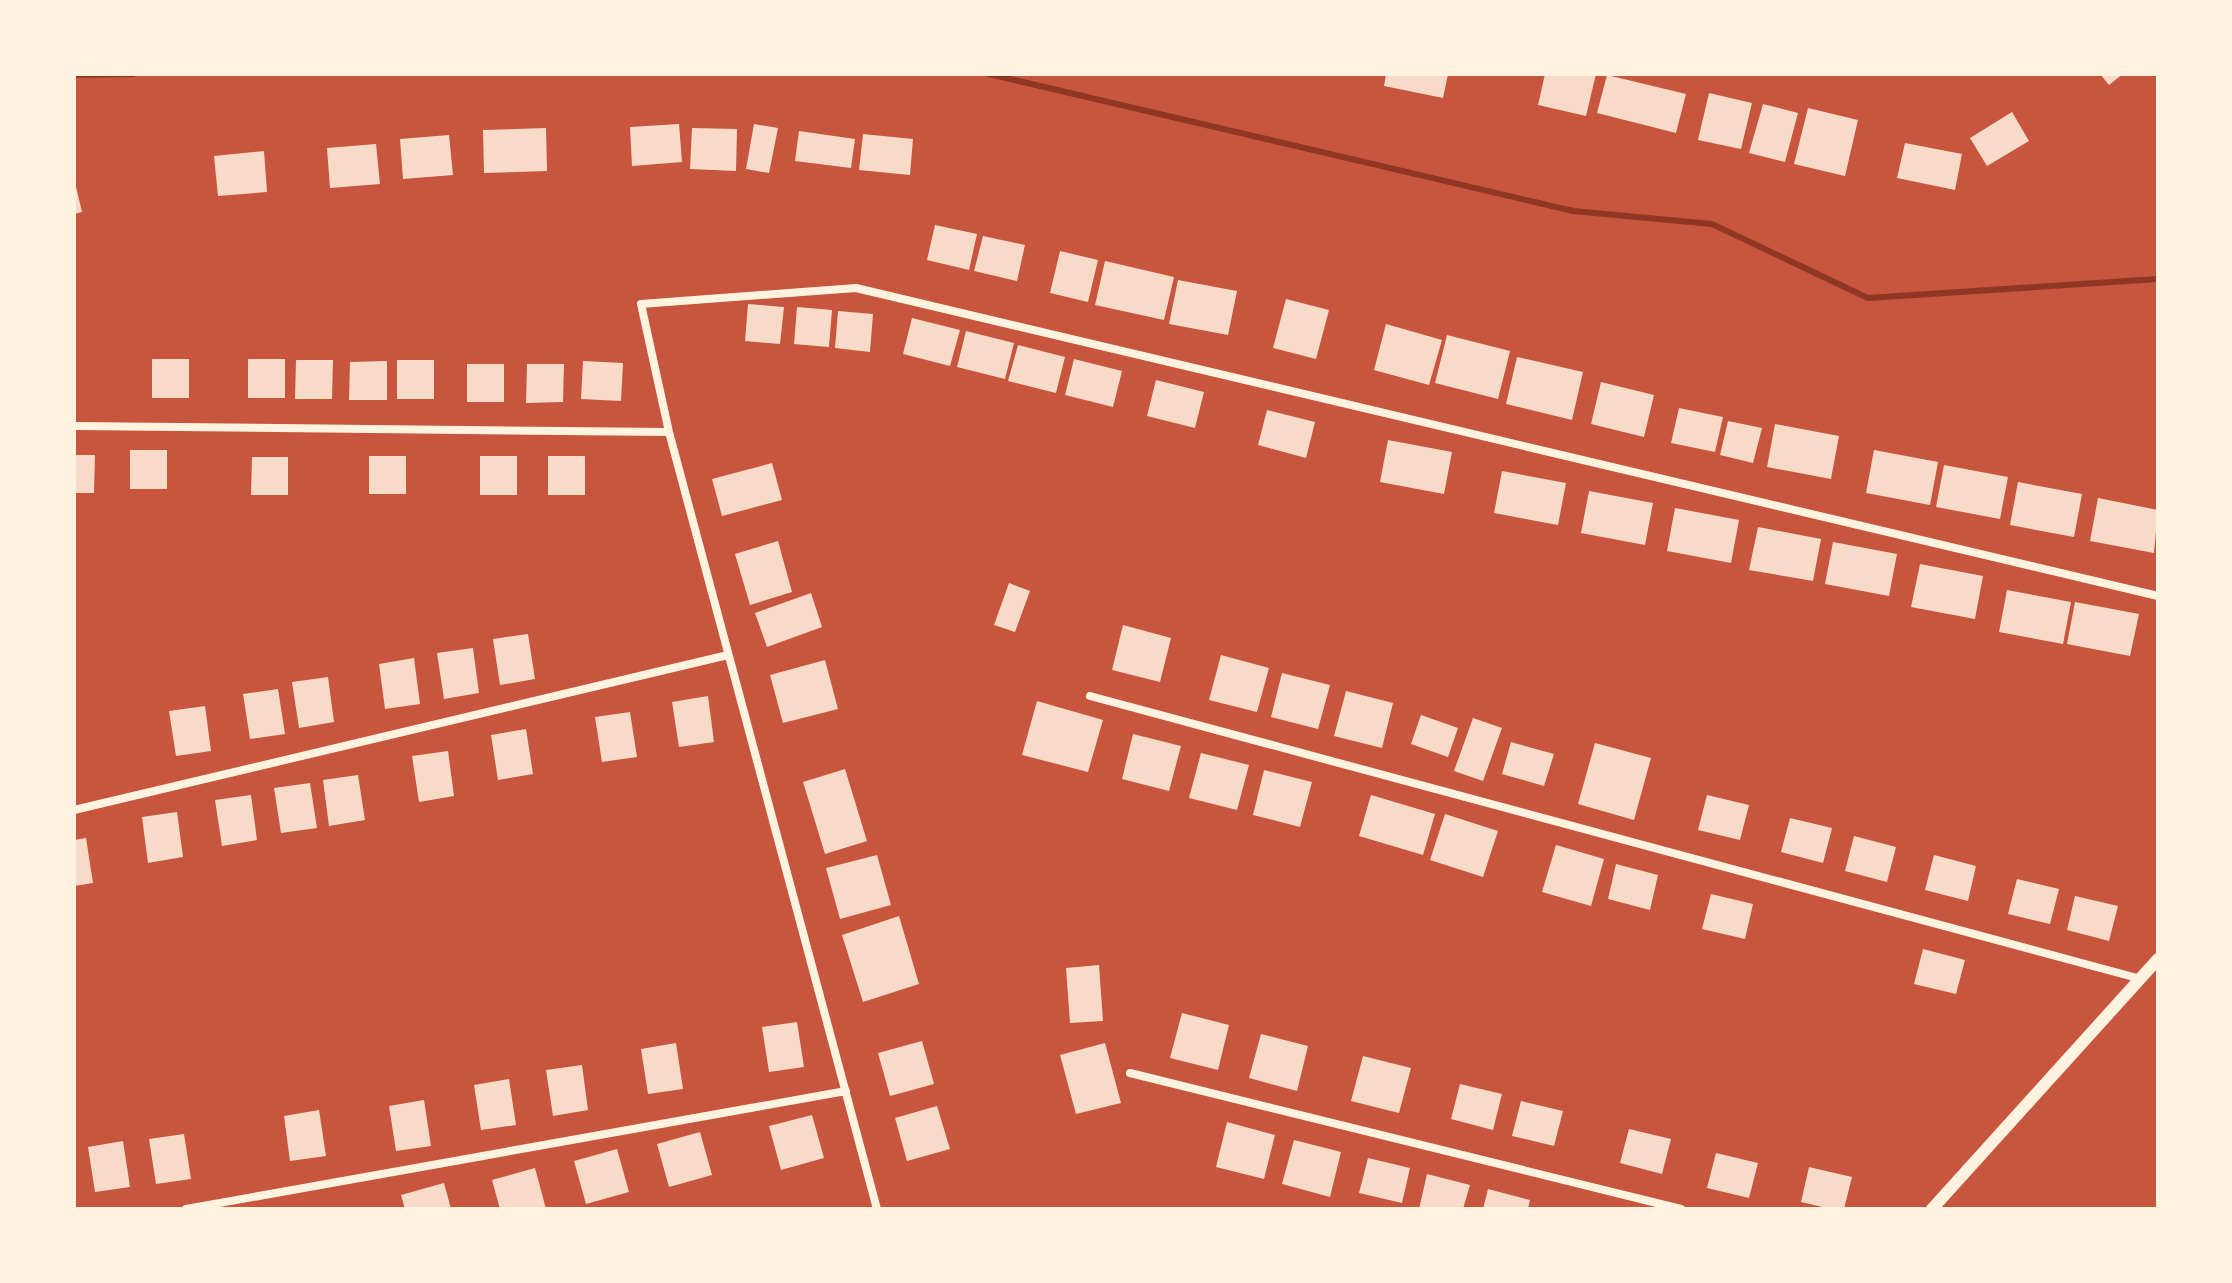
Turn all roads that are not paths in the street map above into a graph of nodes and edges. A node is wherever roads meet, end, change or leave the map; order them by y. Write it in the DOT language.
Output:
graph roads {
  1 [pos="74,426"];
  2 [pos="669,432"];
  3 [pos="2158,596"];
  4 [pos="728,655"];
  5 [pos="1090,696"];
  6 [pos="74,810"];
  7 [pos="2158,959"];
  8 [pos="2141,979"];
  9 [pos="1130,1073"];
  10 [pos="846,1091"];
  11 [pos="186,1209"];
  12 [pos="877,1209"];
  13 [pos="1681,1209"];
  14 [pos="1932,1209"];
  1 -- 2 [label="street"];
  2 -- 3 [label="street"];
  2 -- 4 [label="street"];
  4 -- 6 [label="street"];
  4 -- 10 [label="street"];
  5 -- 8 [label="street"];
  7 -- 8 [label="street"];
  8 -- 14 [label="street"];
  9 -- 13 [label="street"];
  10 -- 11 [label="street"];
  10 -- 12 [label="street"];
}
